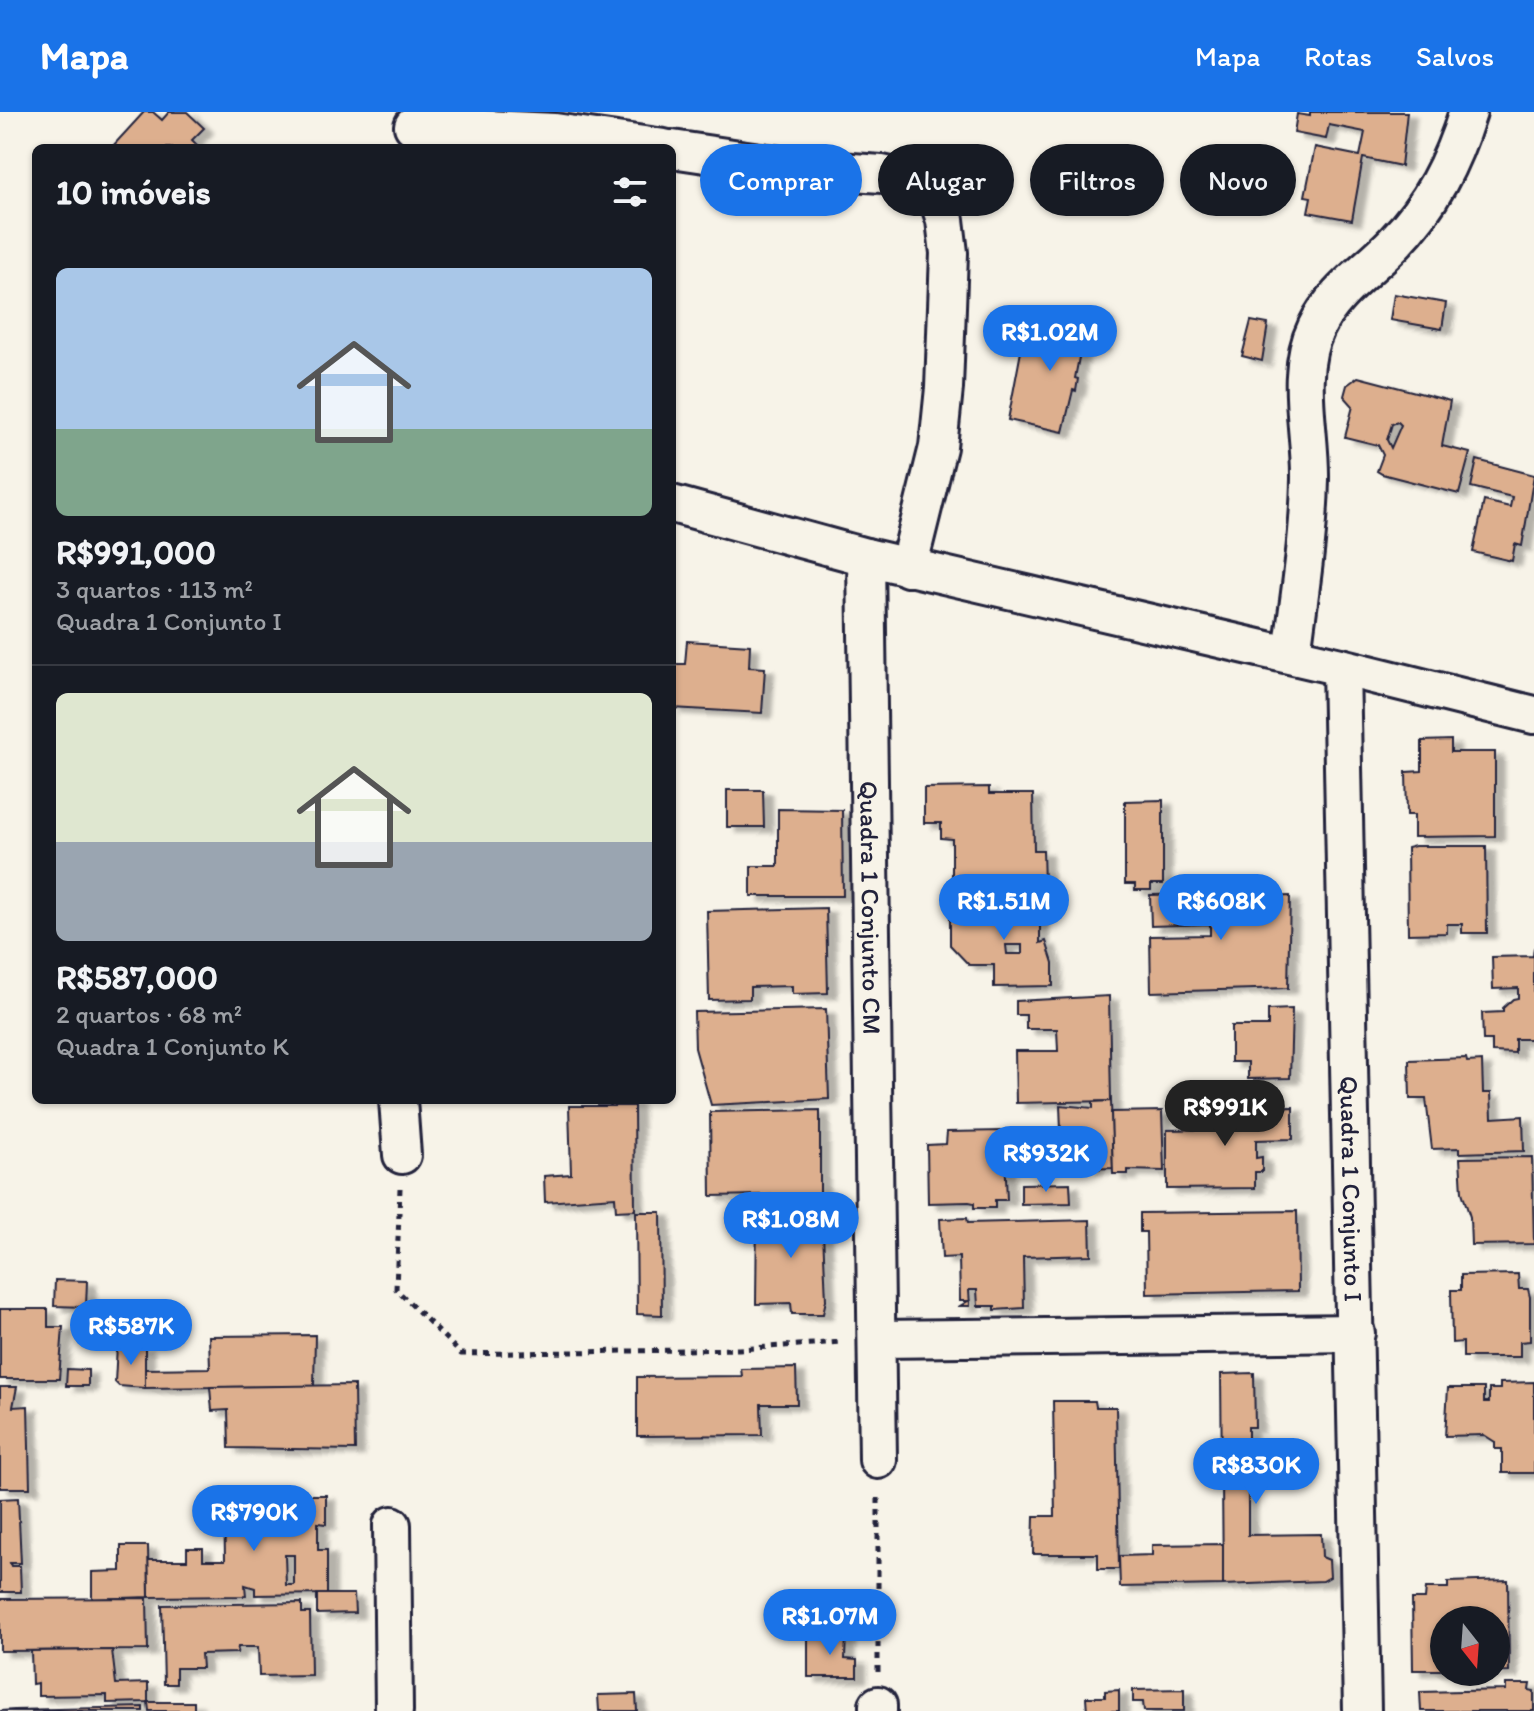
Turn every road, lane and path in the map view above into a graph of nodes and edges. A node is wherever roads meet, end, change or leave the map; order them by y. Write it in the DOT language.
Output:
graph roads {
  1 [pos="1468,112"];
  2 [pos="413,126"];
  3 [pos="637,144"];
  4 [pos="676,150"];
  5 [pos="676,505"];
  6 [pos="866,557"];
  7 [pos="908,568"];
  8 [pos="1292,655"];
  9 [pos="1341,667"];
  10 [pos="1534,715"];
  11 [pos="398,1104"];
  12 [pos="402,1155"];
  13 [pos="1356,1333"];
  14 [pos="879,1339"];
  15 [pos="878,1460"];
  16 [pos="392,1525"];
  17 [pos="878,1708"];
  18 [pos="394,1711"];
  19 [pos="1362,1711"];
  1 -- 8 [label="street"];
  2 -- 3 [label="street"];
  4 -- 7 [label="street"];
  5 -- 6 [label="street"];
  6 -- 7 [label="street"];
  6 -- 14 [label="street, Quadra 1 Conjunto CM"];
  7 -- 8 [label="street"];
  8 -- 9 [label="street"];
  9 -- 10 [label="street"];
  9 -- 13 [label="street, Quadra 1 Conjunto I"];
  11 -- 12 [label="street"];
  12 -- 14 [label="path"];
  13 -- 14 [label="street"];
  13 -- 19 [label="street, Quadra 1 Conjunto I"];
  14 -- 15 [label="street, Quadra 1 Conjunto CM"];
  15 -- 17 [label="path"];
  16 -- 18 [label="street"];
}
